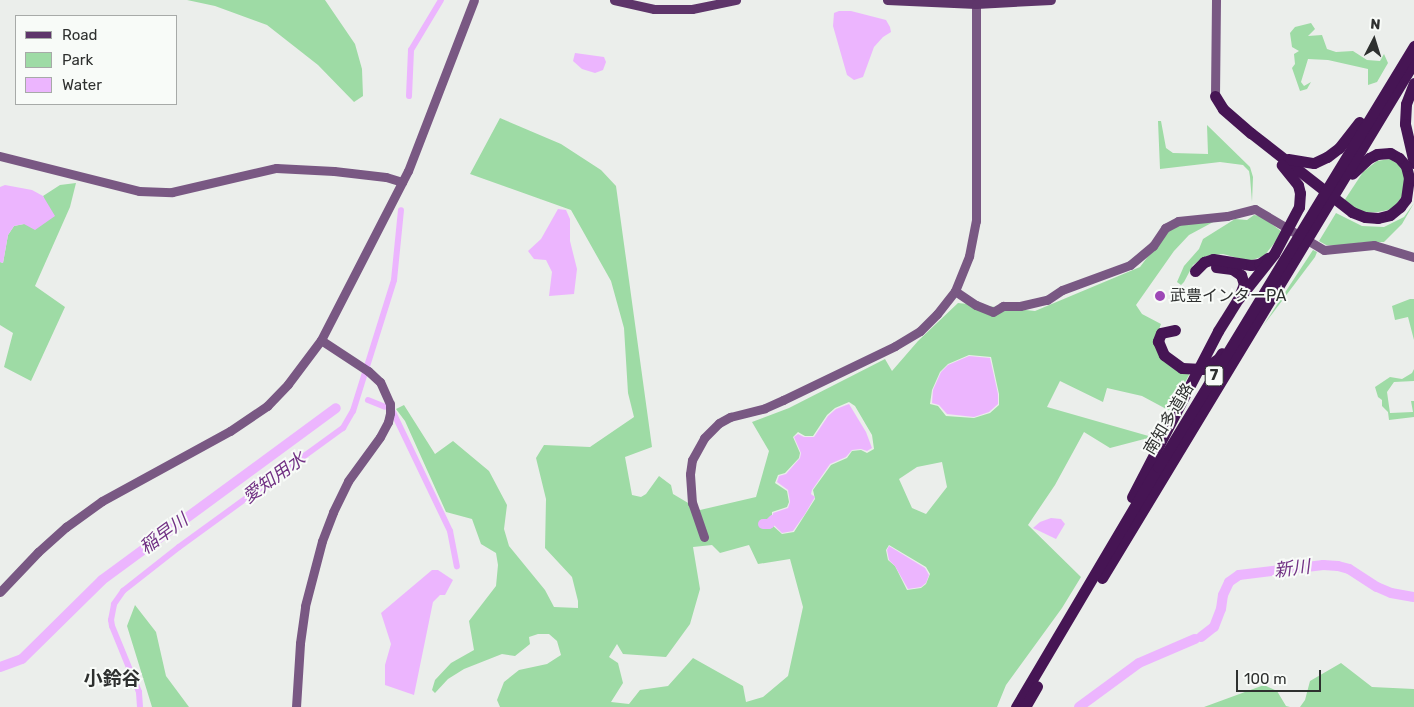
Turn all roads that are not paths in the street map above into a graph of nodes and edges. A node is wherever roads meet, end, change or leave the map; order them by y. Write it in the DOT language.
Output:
graph roads {
  1 [pos="474,0"];
  2 [pos="614,0"];
  3 [pos="736,0"];
  4 [pos="887,0"];
  5 [pos="1051,0"];
  6 [pos="1216,0"];
  7 [pos="976,4"];
  8 [pos="1414,38"];
  9 [pos="1414,46"];
  10 [pos="1414,62"];
  11 [pos="1414,83"];
  12 [pos="1215,96"];
  13 [pos="0,156"];
  14 [pos="1284,162"];
  15 [pos="1414,163"];
  16 [pos="402,182"];
  17 [pos="1414,194"];
  18 [pos="1341,208"];
  19 [pos="1274,254"];
  20 [pos="1414,257"];
  21 [pos="1216,267"];
  22 [pos="1195,271"];
  23 [pos="1273,287"];
  24 [pos="955,291"];
  25 [pos="1239,298"];
  26 [pos="1175,330"];
  27 [pos="321,340"];
  28 [pos="704,537"];
  29 [pos="1102,562"];
  30 [pos="0,592"];
  31 [pos="296,707"];
  32 [pos="1016,707"];
  33 [pos="1025,707"];
  1 -- 16 [label="street"];
  2 -- 3 [label="main road"];
  4 -- 7 [label="main road"];
  5 -- 7 [label="main road"];
  6 -- 12 [label="street"];
  7 -- 24 [label="street"];
  8 -- 14 [label="highway"];
  9 -- 23 [label="highway, 南知多道路 / 7"];
  10 -- 23 [label="highway, 南知多道路 / 7"];
  11 -- 15 [label="highway"];
  12 -- 14 [label="highway"];
  13 -- 16 [label="street"];
  14 -- 18 [label="highway"];
  14 -- 19 [label="highway"];
  16 -- 27 [label="street"];
  17 -- 18 [label="highway"];
  18 -- 23 [label="highway"];
  19 -- 22 [label="highway"];
  19 -- 25 [label="highway"];
  20 -- 24 [label="street"];
  21 -- 25 [label="highway"];
  23 -- 26 [label="highway"];
  23 -- 29 [label="highway, 南知多道路 / 7"];
  23 -- 33 [label="highway, 南知多道路 / 7"];
  24 -- 28 [label="street"];
  25 -- 29 [label="highway"];
  27 -- 30 [label="street"];
  27 -- 31 [label="street"];
  29 -- 32 [label="highway, 南知多道路 / 7"];
}
